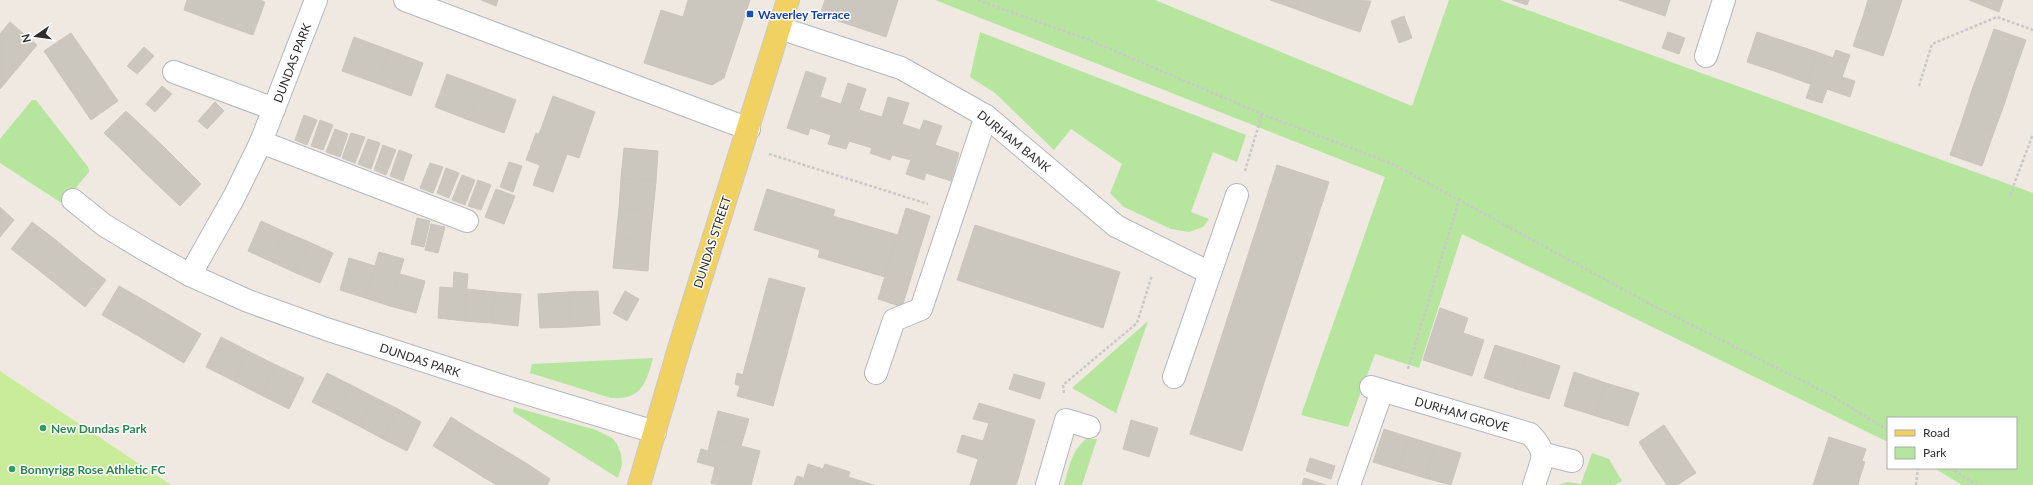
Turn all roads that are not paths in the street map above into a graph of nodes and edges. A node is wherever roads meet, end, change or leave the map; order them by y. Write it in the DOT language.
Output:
graph roads {
  1 [pos="316,0"];
  2 [pos="405,0"];
  3 [pos="788,0"];
  4 [pos="1724,0"];
  5 [pos="780,28"];
  6 [pos="1706,56"];
  7 [pos="174,72"];
  8 [pos="274,109"];
  9 [pos="986,116"];
  10 [pos="746,137"];
  11 [pos="261,142"];
  12 [pos="1237,195"];
  13 [pos="72,200"];
  14 [pos="467,220"];
  15 [pos="1210,273"];
  16 [pos="190,275"];
  17 [pos="876,374"];
  18 [pos="1174,377"];
  19 [pos="1089,427"];
  20 [pos="655,432"];
  21 [pos="1544,454"];
  22 [pos="1572,461"];
  23 [pos="639,485"];
  24 [pos="1047,485"];
  25 [pos="1349,485"];
  26 [pos="1534,485"];
  1 -- 8 [label="street, DUNDAS PARK"];
  2 -- 10 [label="street"];
  3 -- 5 [label="main road, DUNDAS STREET"];
  4 -- 6 [label="street"];
  5 -- 9 [label="street, DURHAM BANK"];
  5 -- 10 [label="main road, DUNDAS STREET"];
  7 -- 8 [label="street"];
  8 -- 11 [label="street, DUNDAS PARK"];
  9 -- 15 [label="street, DURHAM BANK"];
  9 -- 17 [label="street"];
  10 -- 20 [label="main road, DUNDAS STREET"];
  11 -- 14 [label="street"];
  11 -- 16 [label="street, DUNDAS PARK"];
  12 -- 15 [label="street"];
  13 -- 16 [label="street, DUNDAS PARK"];
  15 -- 18 [label="street"];
  16 -- 20 [label="street, DUNDAS PARK"];
  19 -- 24 [label="street"];
  20 -- 23 [label="main road, DUNDAS STREET"];
  21 -- 22 [label="street"];
  21 -- 25 [label="street, DURHAM GROVE"];
  21 -- 26 [label="street"];
}
